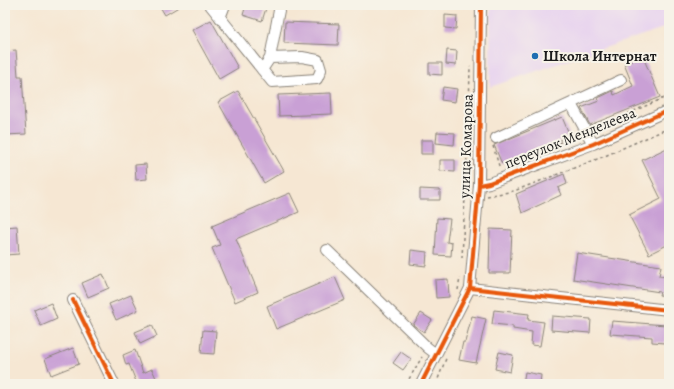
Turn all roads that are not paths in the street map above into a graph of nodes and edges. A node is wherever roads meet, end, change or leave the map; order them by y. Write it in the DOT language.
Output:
graph roads {
  1 [pos="210,5"];
  2 [pos="225,5"];
  3 [pos="280,5"];
  4 [pos="481,5"];
  5 [pos="220,18"];
  6 [pos="270,58"];
  7 [pos="262,70"];
  8 [pos="621,80"];
  9 [pos="571,104"];
  10 [pos="669,110"];
  11 [pos="496,138"];
  12 [pos="593,144"];
  13 [pos="479,185"];
  14 [pos="327,250"];
  15 [pos="470,288"];
  16 [pos="73,300"];
  17 [pos="669,310"];
  18 [pos="436,354"];
  19 [pos="114,384"];
  20 [pos="421,384"];
  1 -- 5 [label="street"];
  2 -- 5 [label="street"];
  3 -- 6 [label="street"];
  4 -- 13 [label="street, улица Комарова"];
  5 -- 7 [label="street"];
  6 -- 7 [label="street"];
  6 -- 7 [label="street"];
  8 -- 9 [label="street"];
  9 -- 11 [label="street"];
  9 -- 12 [label="street"];
  10 -- 12 [label="street, переулок Менделеева"];
  12 -- 13 [label="street, переулок Менделеева"];
  13 -- 15 [label="street, улица Комарова"];
  14 -- 18 [label="street"];
  15 -- 17 [label="street"];
  15 -- 18 [label="street"];
  16 -- 19 [label="street"];
  18 -- 20 [label="street"];
}
